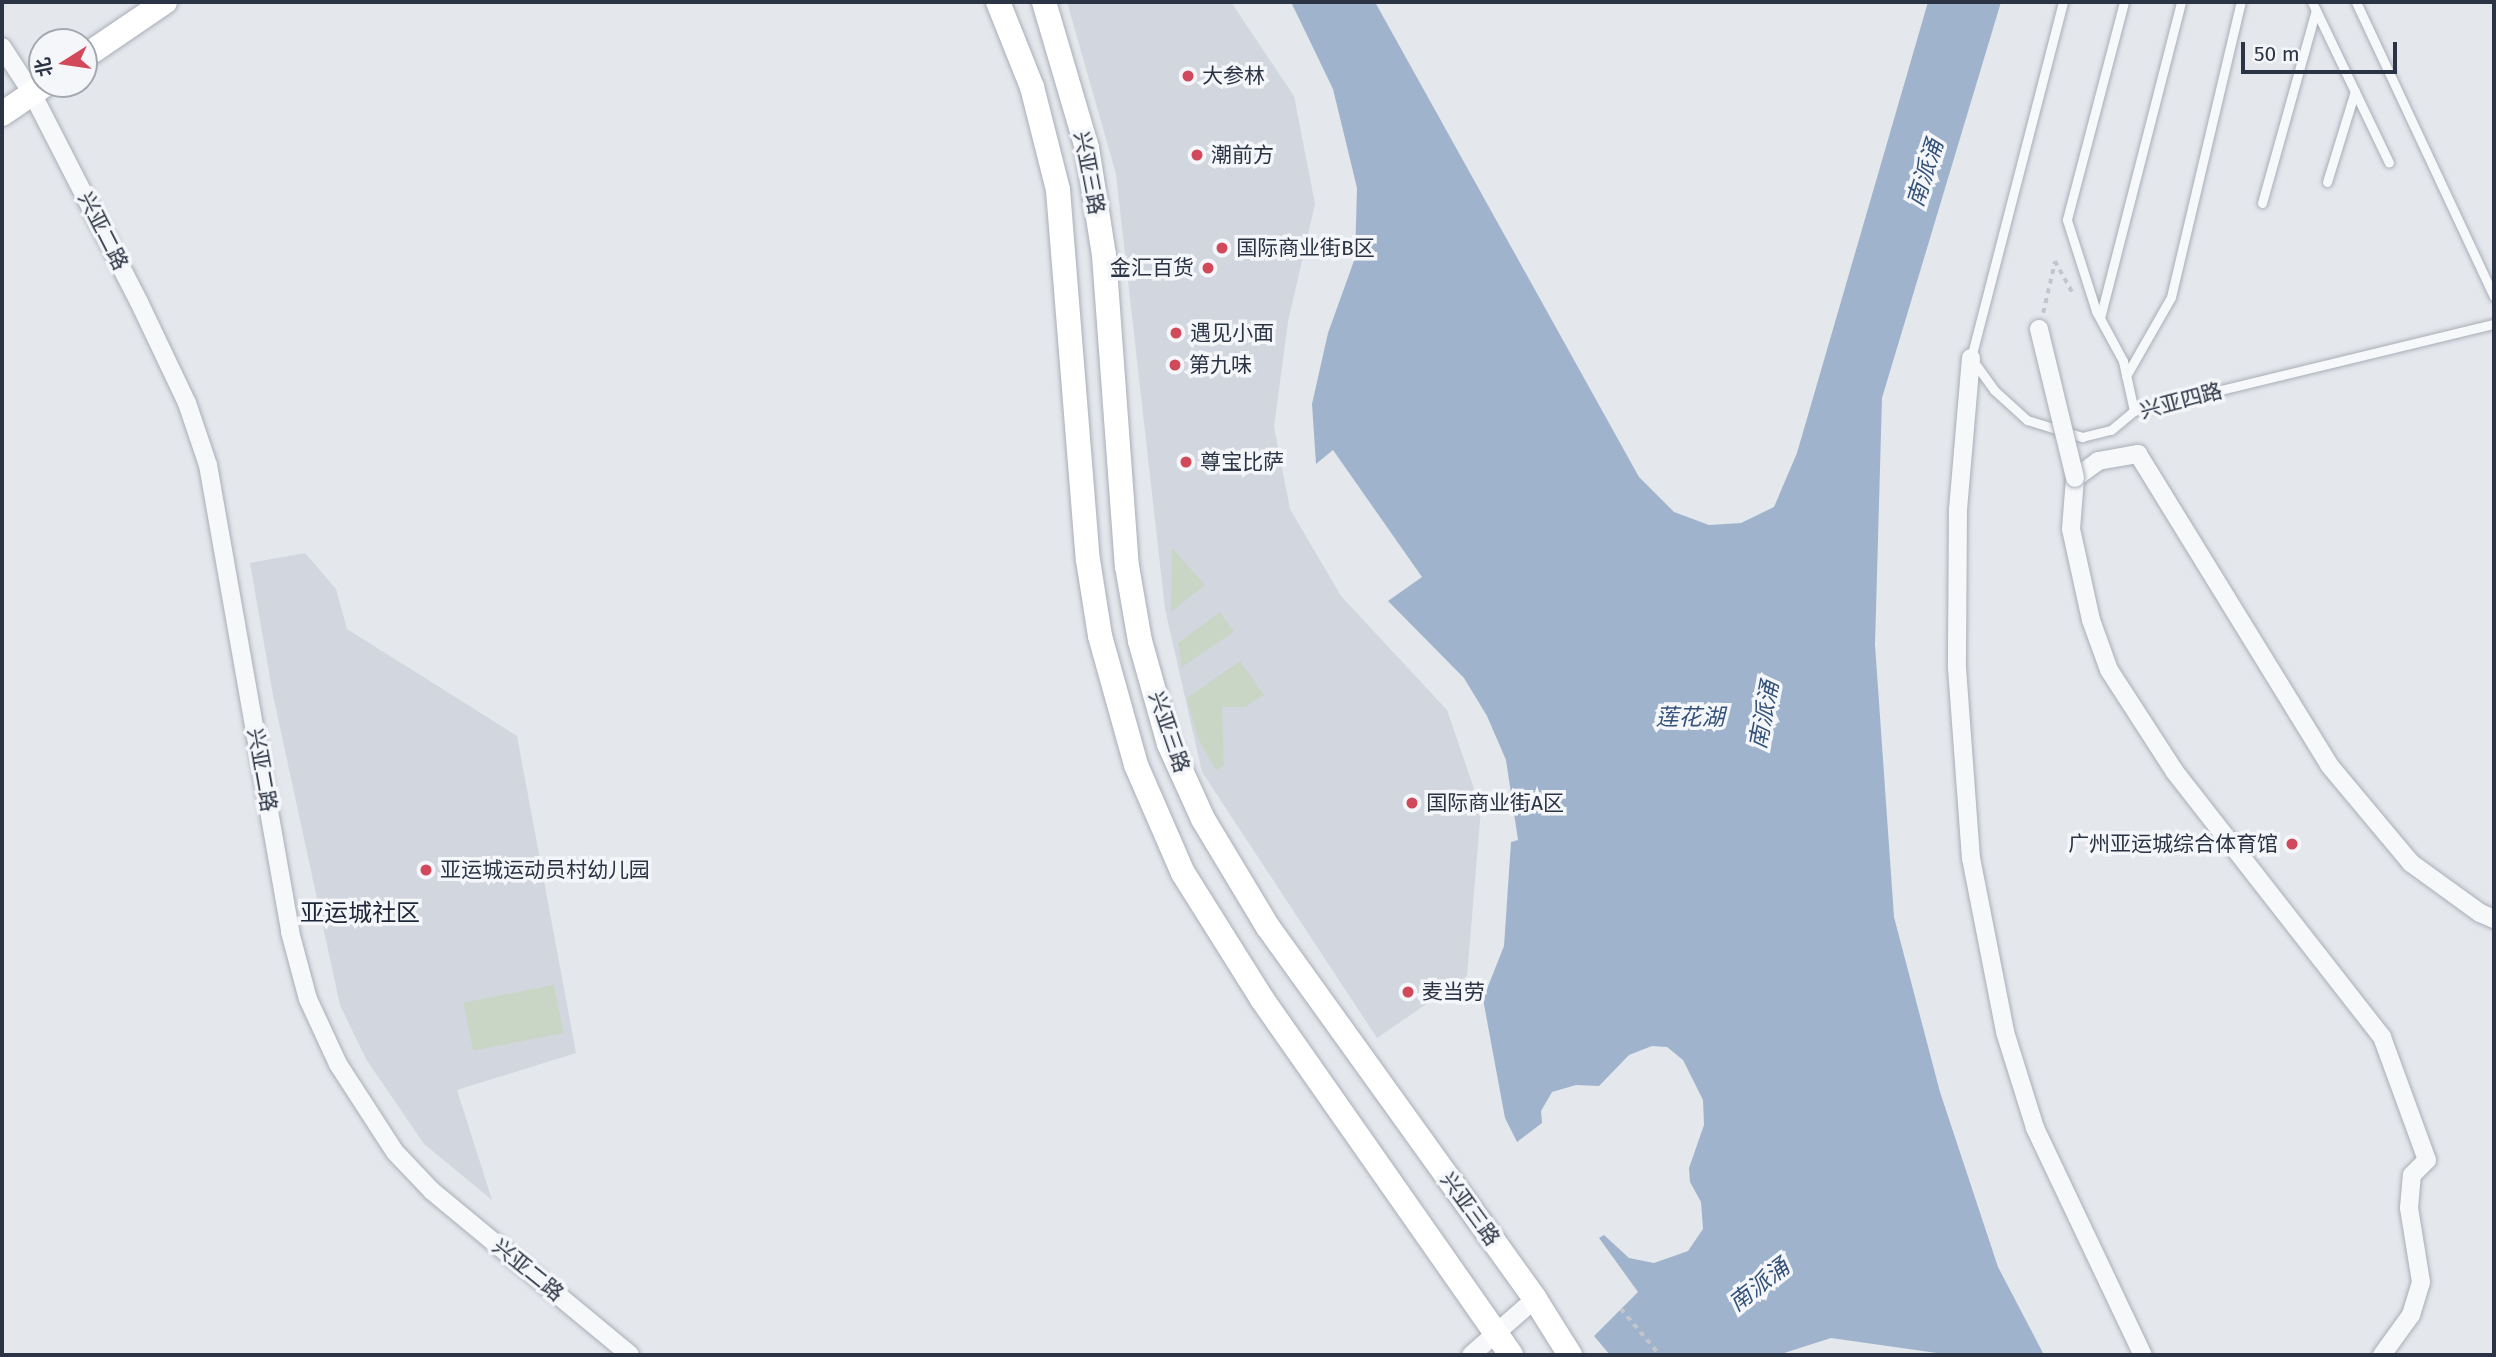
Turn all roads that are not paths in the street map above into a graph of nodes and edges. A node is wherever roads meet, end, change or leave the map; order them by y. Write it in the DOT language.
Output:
graph roads {
  1 [pos="165,2"];
  2 [pos="998,2"];
  3 [pos="1044,2"];
  4 [pos="2063,2"];
  5 [pos="2124,2"];
  6 [pos="2181,2"];
  7 [pos="2241,2"];
  8 [pos="2356,2"];
  9 [pos="2314,6"];
  10 [pos="2,47"];
  11 [pos="98,48"];
  12 [pos="28,77"];
  13 [pos="2355,91"];
  14 [pos="28,96"];
  15 [pos="43,98"];
  16 [pos="2,114"];
  17 [pos="2389,163"];
  18 [pos="2327,182"];
  19 [pos="2262,203"];
  20 [pos="2494,296"];
  21 [pos="2098,315"];
  22 [pos="2494,324"];
  23 [pos="2039,329"];
  24 [pos="1971,358"];
  25 [pos="2126,376"];
  26 [pos="2134,411"];
  27 [pos="2076,478"];
  28 [pos="2487,916"];
  29 [pos="1535,1299"];
  30 [pos="1494,1333"];
  31 [pos="631,1355"];
  32 [pos="1471,1355"];
  33 [pos="1511,1355"];
  34 [pos="1570,1355"];
  35 [pos="2143,1355"];
  36 [pos="2382,1355"];
  1 -- 11 [label="street"];
  2 -- 30 [label="street, 兴亚三路"];
  3 -- 29 [label="street, 兴亚三路"];
  4 -- 24 [label="lane"];
  5 -- 21 [label="lane"];
  6 -- 21 [label="lane"];
  7 -- 25 [label="lane"];
  8 -- 20 [label="lane"];
  9 -- 13 [label="lane"];
  9 -- 19 [label="lane"];
  10 -- 12 [label="street, 兴亚二路"];
  13 -- 17 [label="lane"];
  13 -- 18 [label="lane"];
  14 -- 16 [label="street"];
  15 -- 31 [label="street, 兴亚二路"];
  21 -- 25 [label="lane"];
  22 -- 26 [label="lane, 兴亚四路"];
  23 -- 27 [label="street, bridge"];
  24 -- 26 [label="lane, 兴亚四路"];
  24 -- 35 [label="street"];
  25 -- 26 [label="lane"];
  27 -- 28 [label="street"];
  27 -- 36 [label="street"];
  29 -- 30 [label="street"];
  29 -- 34 [label="street, 兴亚三路"];
  30 -- 32 [label="street"];
  30 -- 33 [label="street, 兴亚三路"];
}
